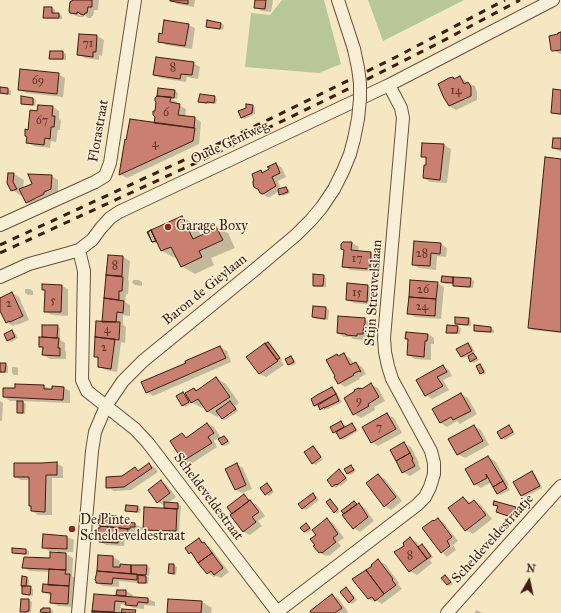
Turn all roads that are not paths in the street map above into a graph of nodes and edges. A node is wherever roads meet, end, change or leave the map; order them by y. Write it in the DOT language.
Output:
graph roads {
  1 [pos="135,0"];
  2 [pos="338,0"];
  3 [pos="553,0"];
  4 [pos="389,85"];
  5 [pos="0,225"];
  6 [pos="79,250"];
  7 [pos="0,277"];
  8 [pos="106,406"];
  9 [pos="561,486"];
  10 [pos="78,613"];
  11 [pos="277,613"];
  12 [pos="447,613"];
  1 -- 5 [label="street, Florastraat"];
  2 -- 8 [label="street, Baron de Gieylaan, bridge"];
  3 -- 4 [label="street, Oude Gentweg"];
  4 -- 6 [label="street, Oude Gentweg"];
  4 -- 11 [label="street, Stijn Streuvelslaan"];
  6 -- 7 [label="street"];
  6 -- 8 [label="street"];
  8 -- 10 [label="street, Baron de Gieylaan"];
  8 -- 11 [label="street, Scheldeveldestraat"];
  9 -- 12 [label="street, Scheldeveldestraatje"];
}
